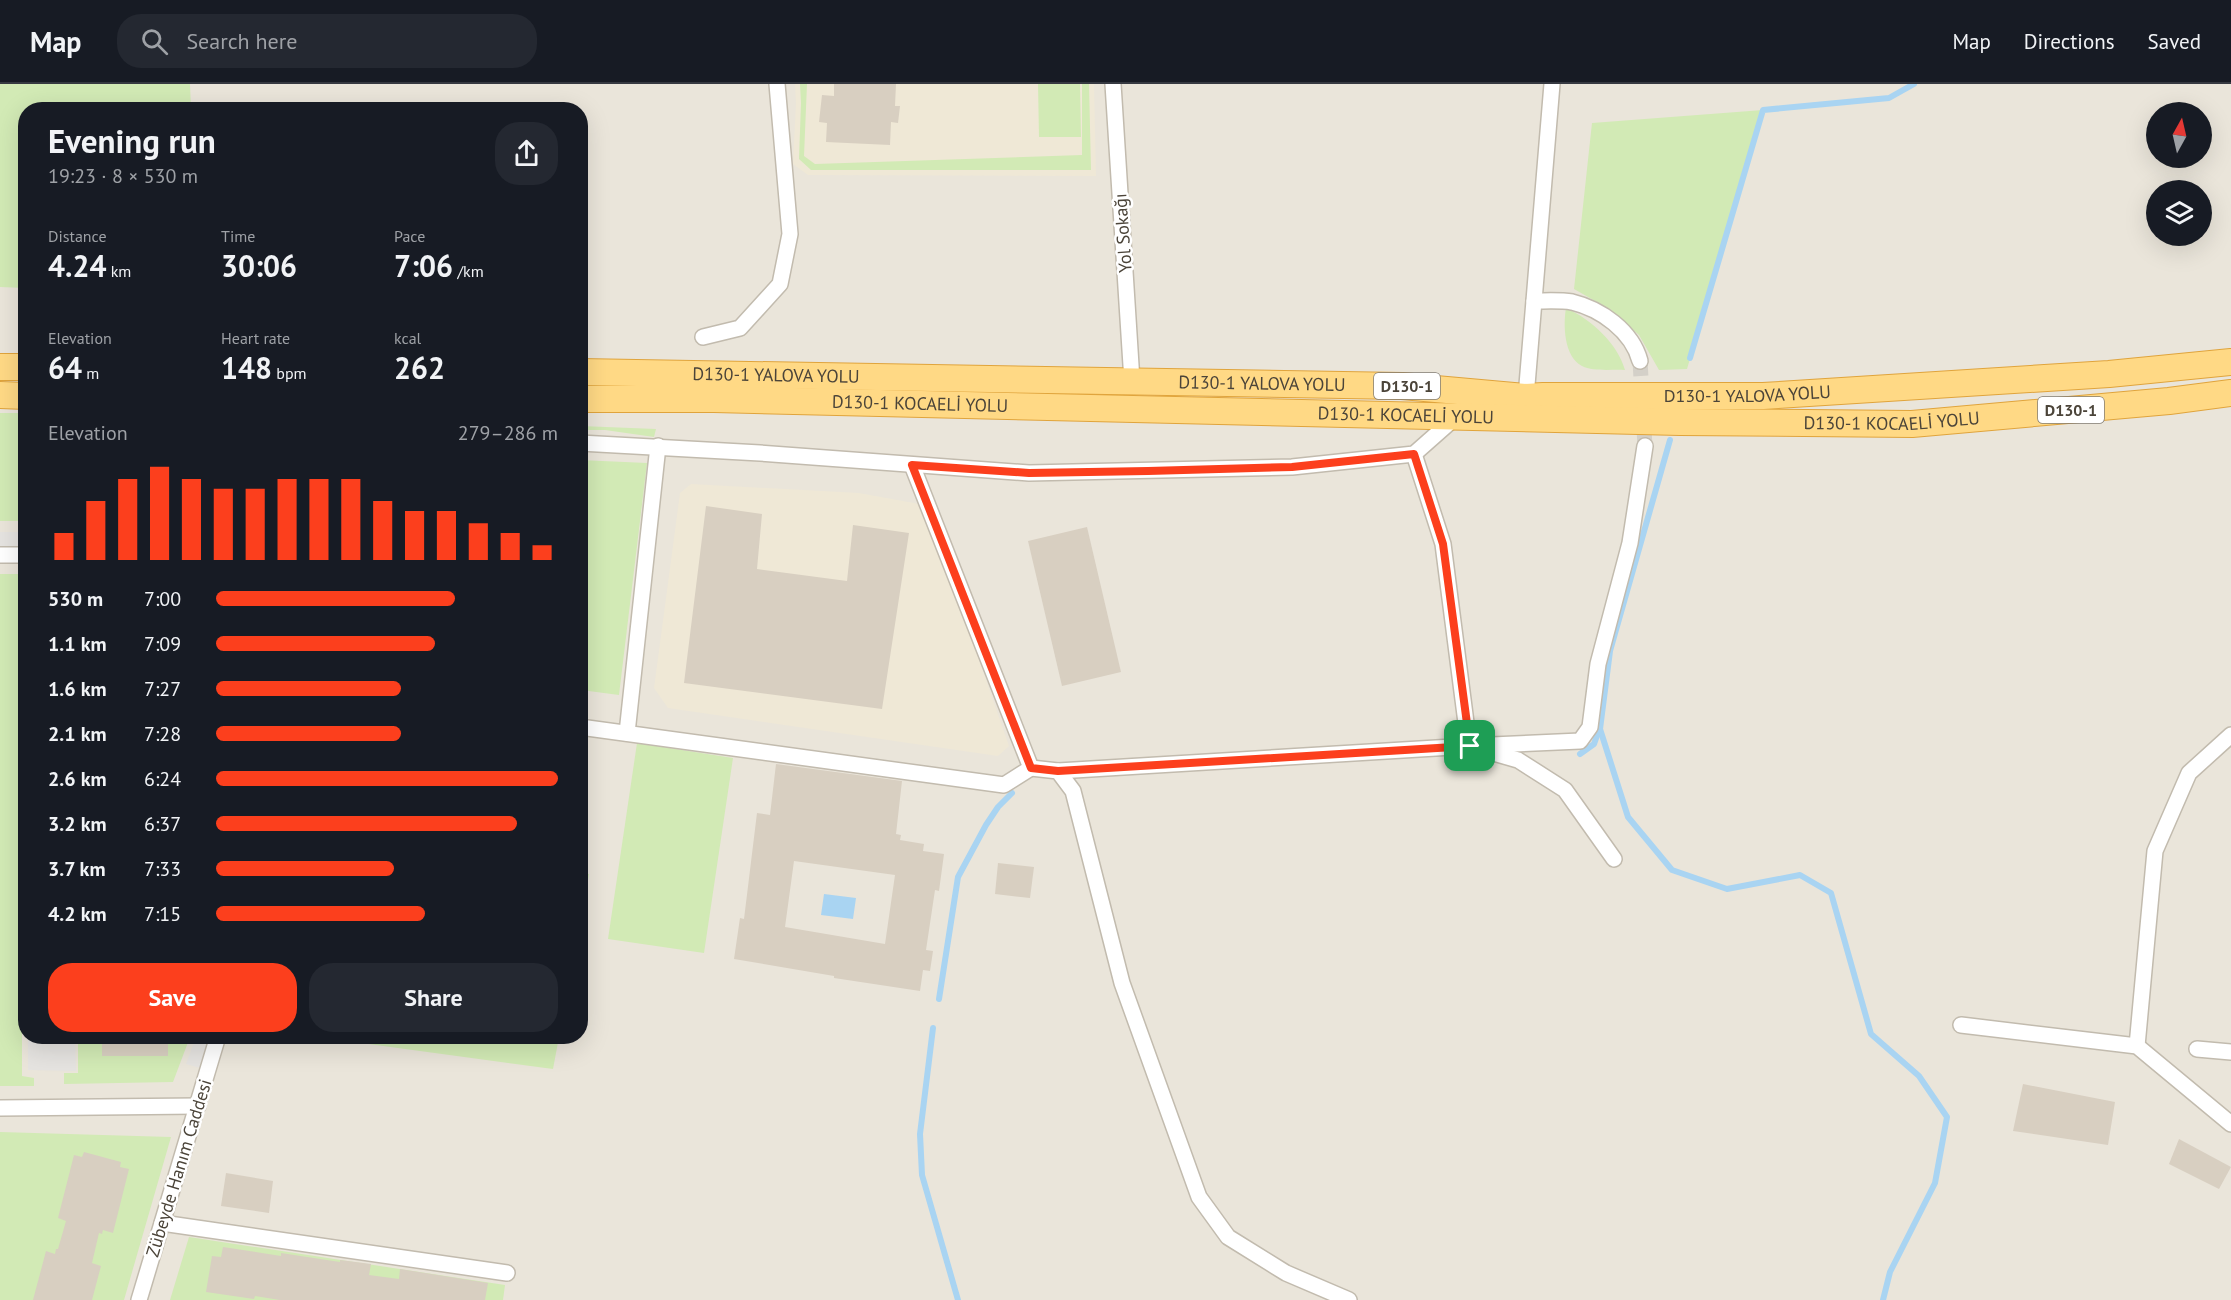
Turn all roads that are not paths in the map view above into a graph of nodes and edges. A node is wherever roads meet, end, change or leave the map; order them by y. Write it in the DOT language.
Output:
graph roads {
  1 [pos="777,84"];
  2 [pos="1113,84"];
  3 [pos="1552,84"];
  4 [pos="1534,301"];
  5 [pos="703,338"];
  6 [pos="1640,361"];
  7 [pos="2231,362"];
  8 [pos="0,367"];
  9 [pos="18,367"];
  10 [pos="588,372"];
  11 [pos="1132,381"];
  12 [pos="2231,393"];
  13 [pos="0,395"];
  14 [pos="18,396"];
  15 [pos="1526,397"];
  16 [pos="588,399"];
  17 [pos="1457,416"];
  18 [pos="588,443"];
  19 [pos="658,446"];
  20 [pos="1645,446"];
  21 [pos="1414,454"];
  22 [pos="912,465"];
  23 [pos="0,555"];
  24 [pos="18,555"];
  25 [pos="588,728"];
  26 [pos="627,734"];
  27 [pos="2231,735"];
  28 [pos="1470,746"];
  29 [pos="1031,768"];
  30 [pos="1058,771"];
  31 [pos="1614,859"];
  32 [pos="1961,1025"];
  33 [pos="216,1044"];
  34 [pos="2137,1046"];
  35 [pos="2197,1049"];
  36 [pos="2231,1052"];
  37 [pos="198,1106"];
  38 [pos="0,1108"];
  39 [pos="2231,1124"];
  40 [pos="162,1223"];
  41 [pos="507,1272"];
  42 [pos="139,1300"];
  43 [pos="1349,1300"];
  1 -- 5 [label="street"];
  2 -- 11 [label="street, Yol Sokağı"];
  3 -- 4 [label="street"];
  4 -- 6 [label="street"];
  4 -- 15 [label="street"];
  7 -- 15 [label="highway, D130-1 YALOVA YOLU / D130-1"];
  8 -- 9 [label="highway"];
  10 -- 11 [label="highway, D130-1 YALOVA YOLU / D130-1"];
  11 -- 15 [label="highway, D130-1 YALOVA YOLU / D130-1"];
  12 -- 17 [label="highway, D130-1 KOCAELİ YOLU / D130-1"];
  13 -- 14 [label="highway"];
  16 -- 17 [label="highway, D130-1 KOCAELİ YOLU / D130-1"];
  17 -- 21 [label="street"];
  18 -- 19 [label="street"];
  19 -- 22 [label="street"];
  19 -- 26 [label="street"];
  20 -- 28 [label="street"];
  21 -- 22 [label="street"];
  21 -- 28 [label="street"];
  22 -- 29 [label="street"];
  23 -- 24 [label="street"];
  25 -- 26 [label="street"];
  26 -- 29 [label="street"];
  27 -- 34 [label="street"];
  28 -- 30 [label="street"];
  28 -- 31 [label="street"];
  29 -- 30 [label="street"];
  30 -- 43 [label="street"];
  32 -- 34 [label="street"];
  33 -- 37 [label="street, Zübeyde Hanım Caddesi"];
  34 -- 39 [label="street"];
  35 -- 36 [label="street"];
  37 -- 38 [label="street"];
  37 -- 40 [label="street, Zübeyde Hanım Caddesi"];
  40 -- 41 [label="street"];
  40 -- 42 [label="street, Zübeyde Hanım Caddesi"];
}
